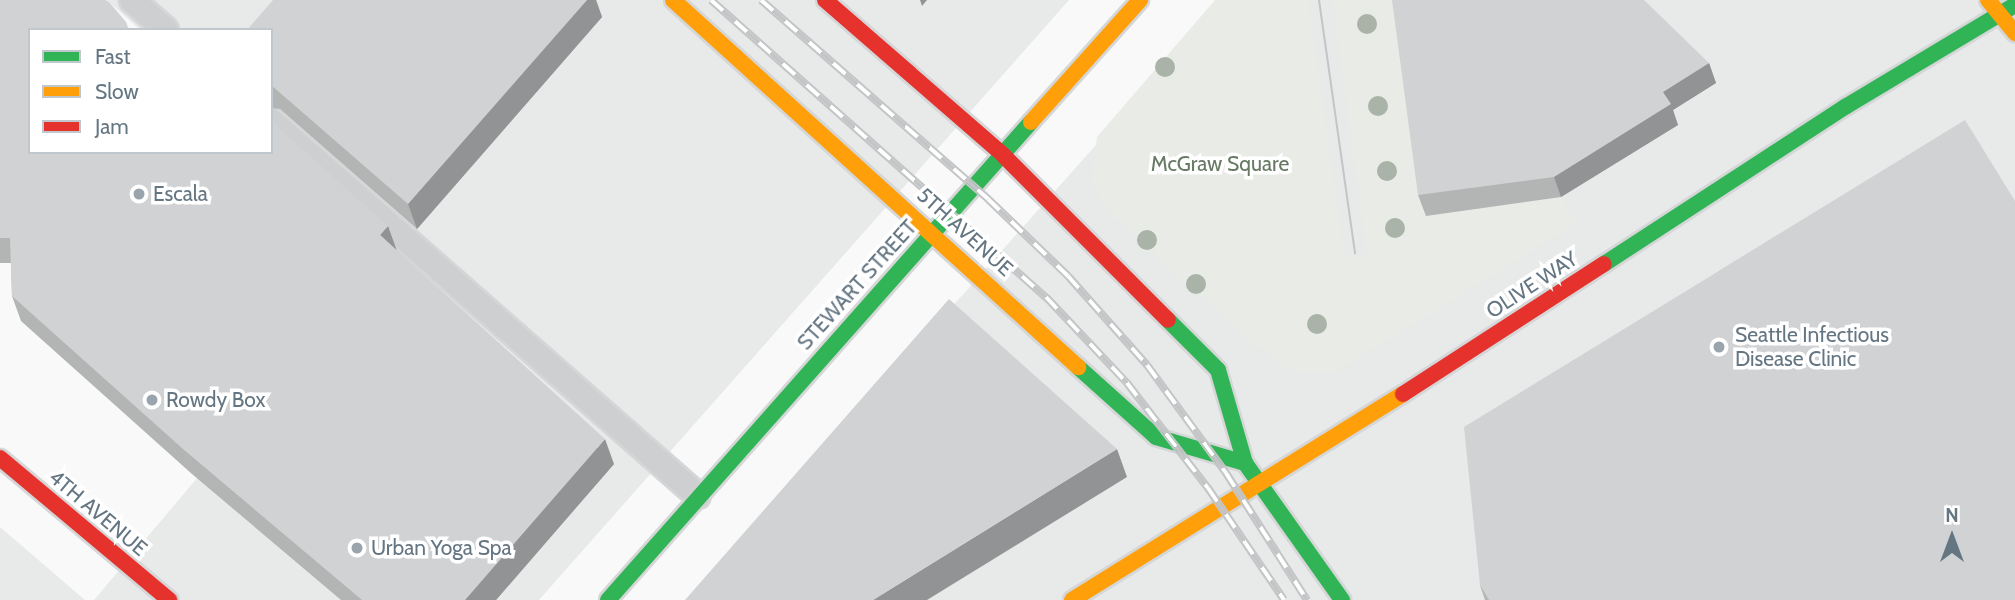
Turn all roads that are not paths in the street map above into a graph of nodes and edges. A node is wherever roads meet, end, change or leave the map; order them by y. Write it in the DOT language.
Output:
graph roads {
  1 [pos="132,0"];
  2 [pos="673,0"];
  3 [pos="825,0"];
  4 [pos="1140,0"];
  5 [pos="1988,0"];
  6 [pos="2015,5"];
  7 [pos="2000,13"];
  8 [pos="164,28"];
  9 [pos="2015,33"];
  10 [pos="273,123"];
  11 [pos="1003,155"];
  12 [pos="933,231"];
  13 [pos="0,458"];
  14 [pos="1245,463"];
  15 [pos="1263,485"];
  16 [pos="698,496"];
  17 [pos="169,600"];
  18 [pos="608,600"];
  19 [pos="1072,600"];
  20 [pos="1342,600"];
  1 -- 8 [label="lane"];
  2 -- 12 [label="main road, 5TH AVENUE"];
  3 -- 11 [label="main road"];
  4 -- 11 [label="main road, STEWART STREET"];
  5 -- 7 [label="main road"];
  6 -- 7 [label="main road, OLIVE WAY"];
  7 -- 9 [label="main road"];
  7 -- 15 [label="main road, OLIVE WAY"];
  10 -- 16 [label="lane"];
  11 -- 12 [label="main road, STEWART STREET"];
  11 -- 14 [label="main road"];
  12 -- 14 [label="main road, 5TH AVENUE"];
  12 -- 16 [label="main road, STEWART STREET"];
  13 -- 17 [label="main road, 4TH AVENUE"];
  14 -- 15 [label="main road"];
  15 -- 19 [label="main road, OLIVE WAY"];
  15 -- 20 [label="main road"];
  16 -- 18 [label="main road, STEWART STREET"];
}
